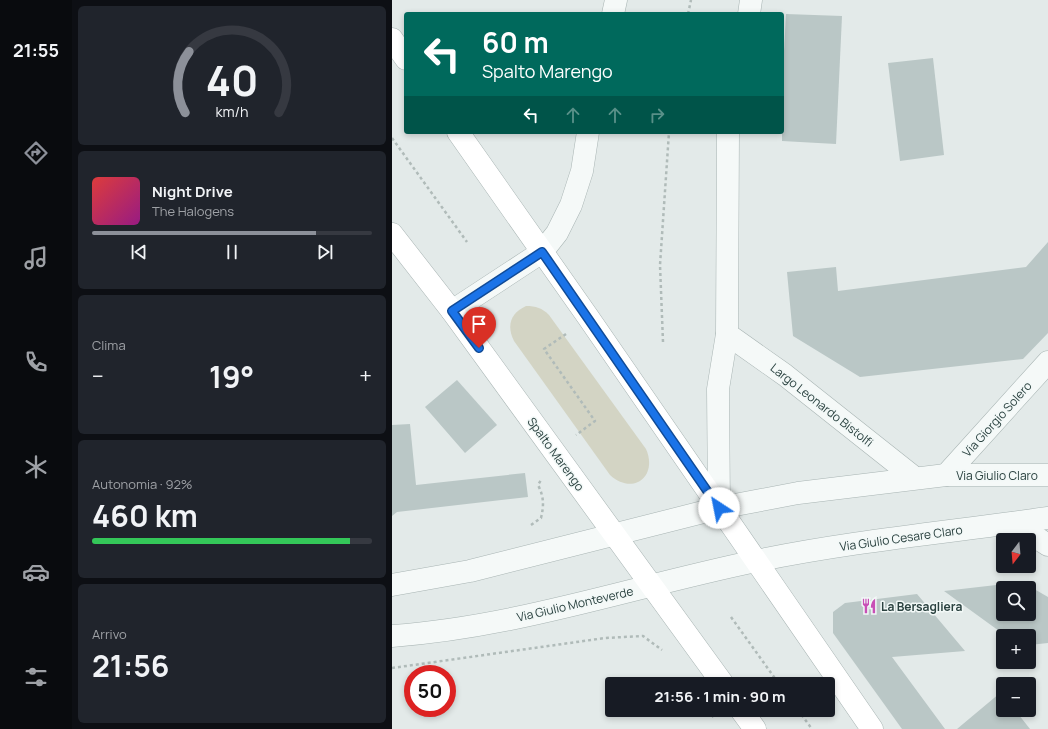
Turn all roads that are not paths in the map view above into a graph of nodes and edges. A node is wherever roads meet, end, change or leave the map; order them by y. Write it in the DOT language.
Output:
graph roads {
  1 [pos="616,0"];
  2 [pos="751,0"];
  3 [pos="613,12"];
  4 [pos="749,12"];
  5 [pos="392,39"];
  6 [pos="404,56"];
  7 [pos="459,134"];
  8 [pos="588,134"];
  9 [pos="728,134"];
  10 [pos="392,234"];
  11 [pos="542,252"];
  12 [pos="452,311"];
  13 [pos="727,334"];
  14 [pos="1048,362"];
  15 [pos="946,475"];
  16 [pos="1048,475"];
  17 [pos="915,478"];
  18 [pos="719,508"];
  19 [pos="1048,518"];
  20 [pos="1014,523"];
  21 [pos="614,534"];
  22 [pos="1048,545"];
  23 [pos="755,561"];
  24 [pos="392,585"];
  25 [pos="653,585"];
  26 [pos="392,636"];
  27 [pos="718,677"];
  28 [pos="746,717"];
  29 [pos="755,729"];
  30 [pos="872,729"];
  1 -- 3 [label="street"];
  2 -- 4 [label="street"];
  5 -- 6 [label="main road"];
  7 -- 11 [label="main road"];
  8 -- 11 [label="street"];
  9 -- 13 [label="street"];
  10 -- 12 [label="main road, Spalto Marengo"];
  11 -- 12 [label="street"];
  11 -- 18 [label="main road"];
  12 -- 21 [label="main road, Spalto Marengo"];
  13 -- 17 [label="street, Largo Leonardo Bistolfi"];
  13 -- 18 [label="street"];
  14 -- 15 [label="street, Via Giorgio Solero"];
  15 -- 16 [label="street, Via Giulio Claro"];
  15 -- 17 [label="street"];
  17 -- 18 [label="street"];
  18 -- 21 [label="street"];
  18 -- 23 [label="main road"];
  19 -- 20 [label="street, Via Giulio Cesare Claro"];
  20 -- 22 [label="street"];
  20 -- 23 [label="street, Via Giulio Cesare Claro"];
  21 -- 24 [label="street"];
  21 -- 25 [label="main road, Spalto Marengo"];
  23 -- 25 [label="street, Via Giulio Monteverde"];
  23 -- 30 [label="main road"];
  25 -- 26 [label="street, Via Giulio Monteverde"];
  25 -- 27 [label="main road, Spalto Marengo"];
  28 -- 29 [label="main road"];
}
